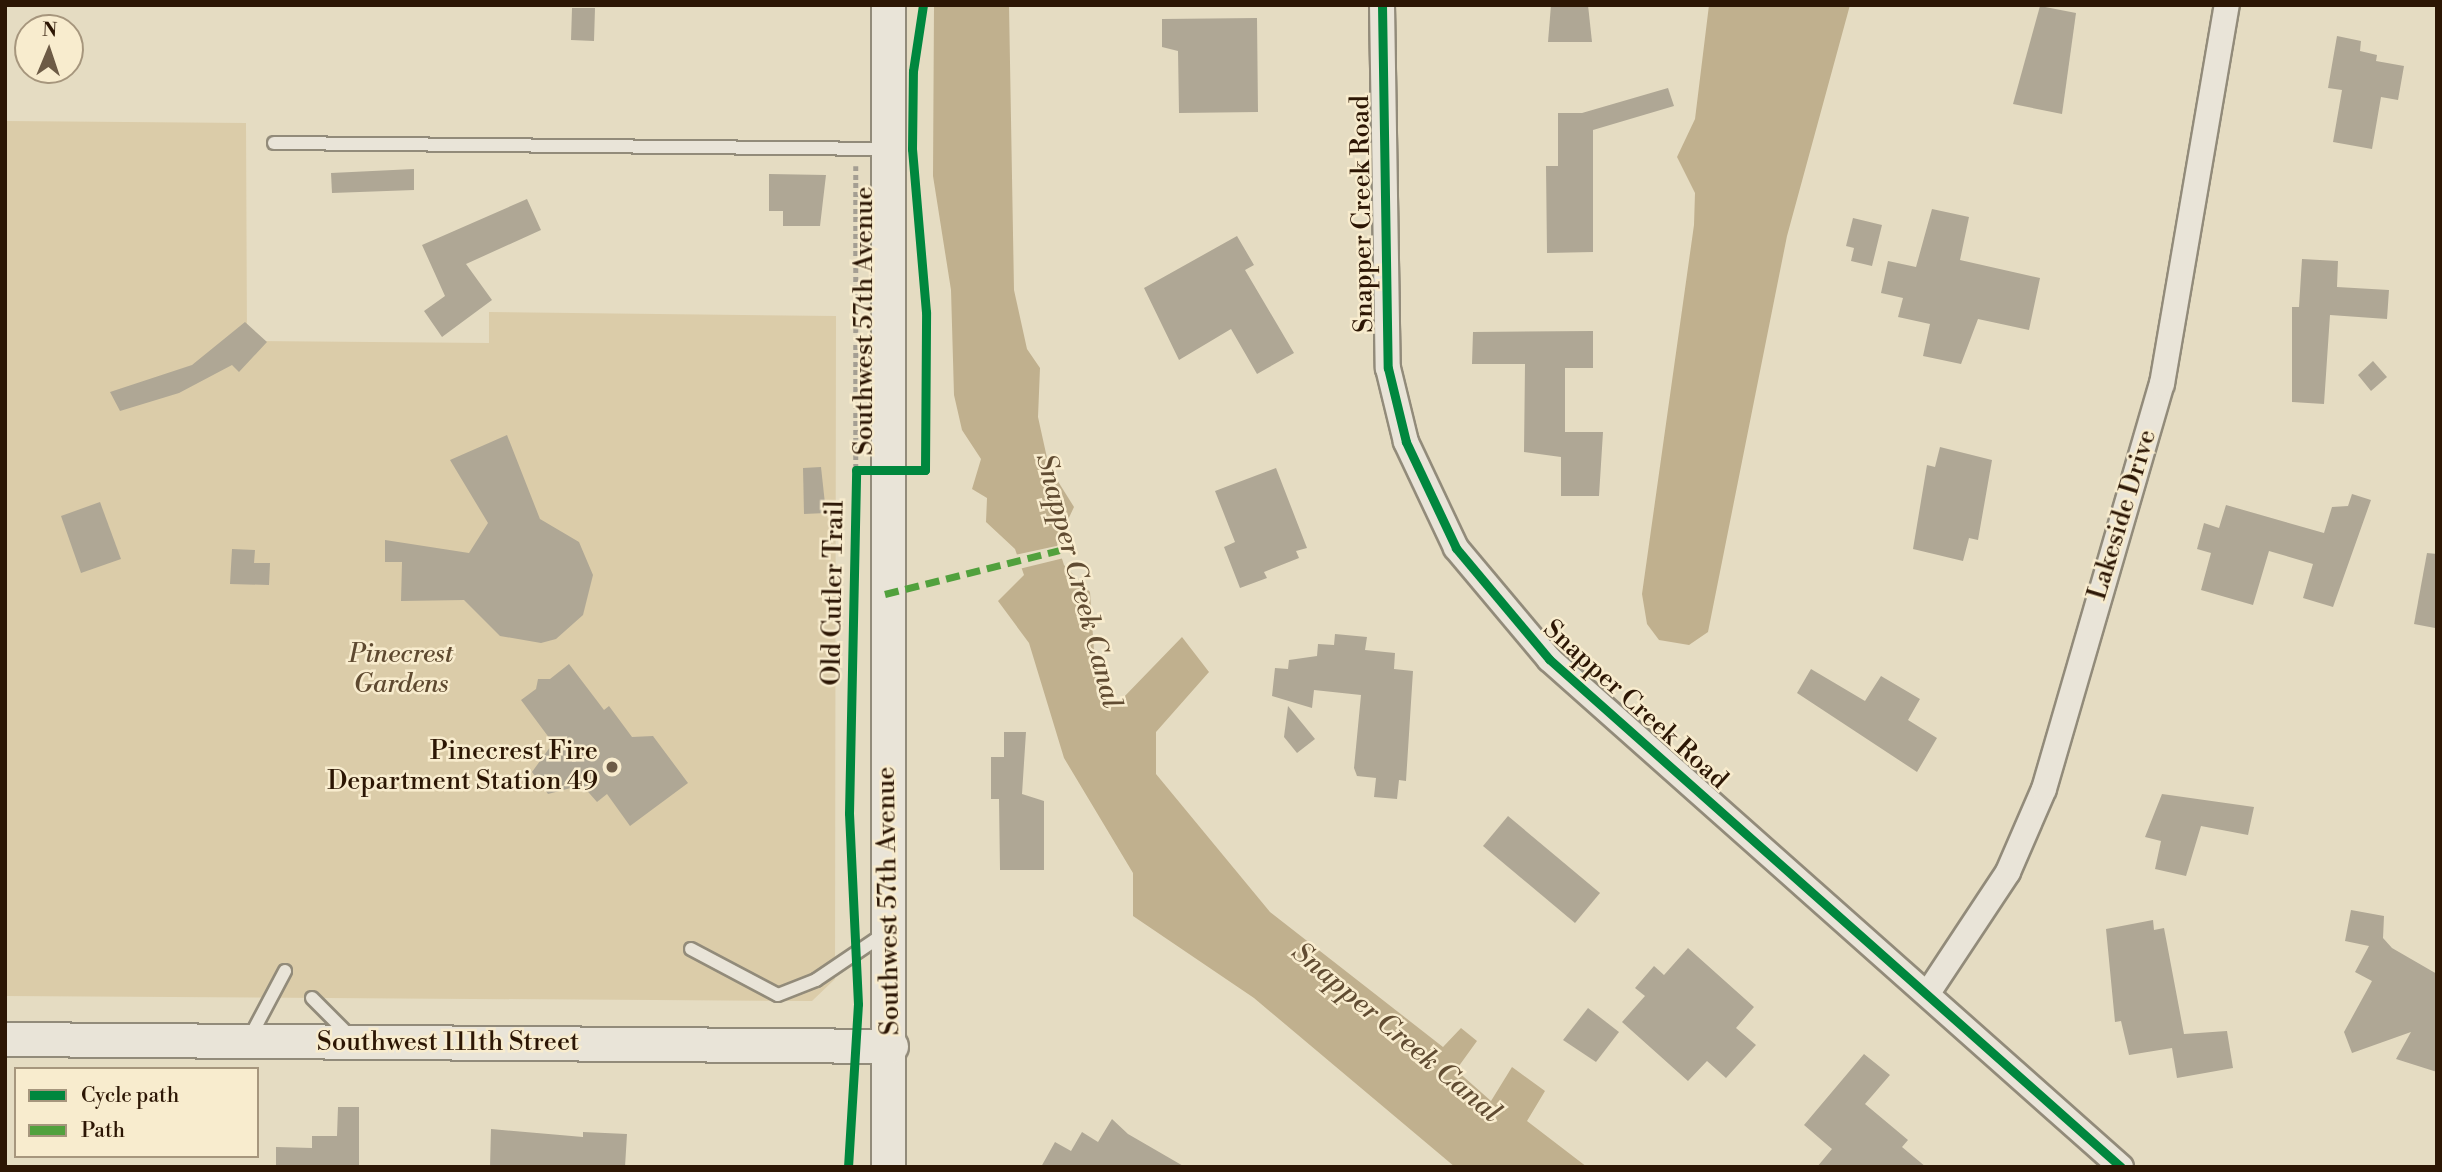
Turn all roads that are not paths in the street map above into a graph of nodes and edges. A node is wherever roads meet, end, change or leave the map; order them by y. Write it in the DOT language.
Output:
graph roads {
  1 [pos="888,5"];
  2 [pos="1382,5"];
  3 [pos="2227,5"];
  4 [pos="274,143"];
  5 [pos="887,149"];
  6 [pos="890,930"];
  7 [pos="691,948"];
  8 [pos="285,971"];
  9 [pos="1928,993"];
  10 [pos="312,998"];
  11 [pos="5,1040"];
  12 [pos="248,1041"];
  13 [pos="356,1042"];
  14 [pos="891,1046"];
  15 [pos="888,1167"];
  16 [pos="2121,1167"];
  1 -- 5 [label="main road, Southwest 57th Avenue"];
  2 -- 9 [label="street, Snapper Creek Road"];
  3 -- 9 [label="street, Lakeside Drive"];
  4 -- 5 [label="lane"];
  5 -- 6 [label="main road, Southwest 57th Avenue"];
  6 -- 7 [label="lane"];
  6 -- 14 [label="main road, Southwest 57th Avenue"];
  8 -- 12 [label="lane"];
  9 -- 16 [label="street, Snapper Creek Road"];
  10 -- 13 [label="lane"];
  11 -- 12 [label="main road, Southwest 111th Street"];
  12 -- 13 [label="main road, Southwest 111th Street"];
  13 -- 14 [label="main road, Southwest 111th Street"];
  14 -- 15 [label="main road, Southwest 57th Avenue"];
}
